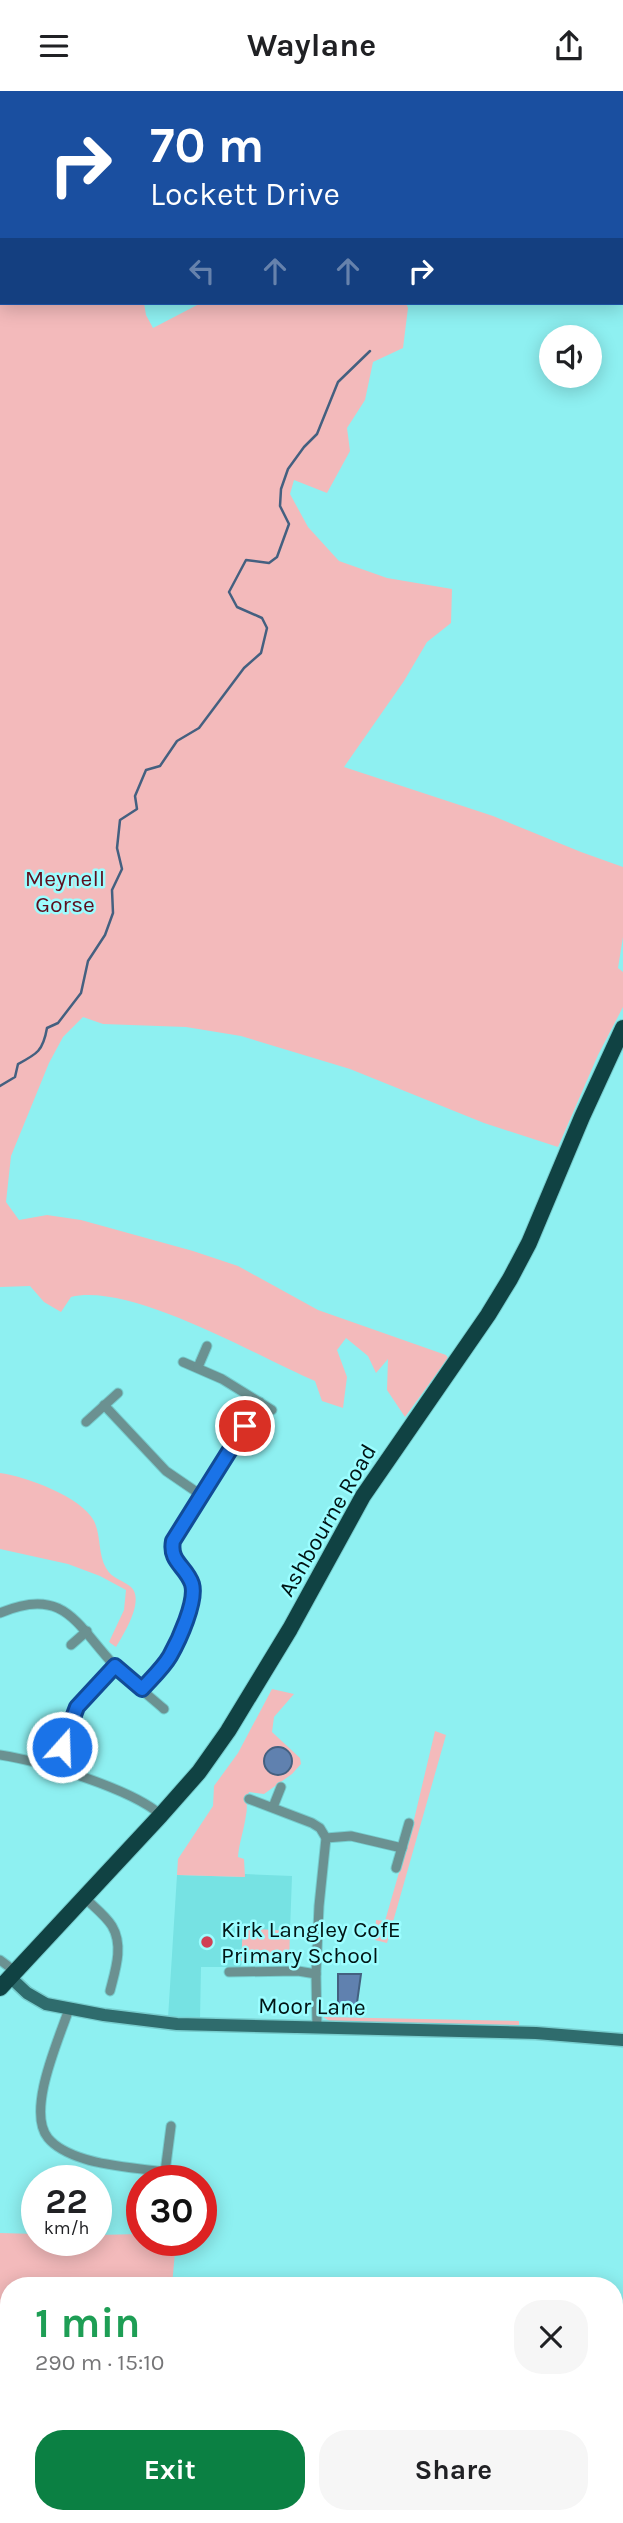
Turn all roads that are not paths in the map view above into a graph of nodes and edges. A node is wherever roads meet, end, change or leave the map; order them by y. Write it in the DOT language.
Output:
graph roads {
  1 [pos="623,1028"];
  2 [pos="207,1346"];
  3 [pos="183,1361"];
  4 [pos="198,1367"];
  5 [pos="118,1393"];
  6 [pos="260,1402"];
  7 [pos="104,1405"];
  8 [pos="272,1410"];
  9 [pos="86,1422"];
  10 [pos="201,1495"];
  11 [pos="0,1613"];
  12 [pos="87,1632"];
  13 [pos="71,1645"];
  14 [pos="115,1666"];
  15 [pos="142,1689"];
  16 [pos="164,1709"];
  17 [pos="0,1755"];
  18 [pos="55,1769"];
  19 [pos="281,1787"];
  20 [pos="249,1799"];
  21 [pos="273,1807"];
  22 [pos="161,1815"];
  23 [pos="409,1823"];
  24 [pos="326,1838"];
  25 [pos="402,1848"];
  26 [pos="397,1868"];
  27 [pos="85,1898"];
  28 [pos="0,1960"];
  29 [pos="229,1972"];
  30 [pos="316,1973"];
  31 [pos="9,1979"];
  32 [pos="110,1991"];
  33 [pos="69,2009"];
  34 [pos="317,2027"];
  35 [pos="623,2040"];
  36 [pos="171,2126"];
  1 -- 22 [label="highway, Ashbourne Road"];
  2 -- 4 [label="street"];
  3 -- 4 [label="street"];
  4 -- 6 [label="street"];
  5 -- 7 [label="street"];
  6 -- 8 [label="street"];
  6 -- 10 [label="street"];
  7 -- 9 [label="street"];
  7 -- 10 [label="street"];
  10 -- 15 [label="street"];
  11 -- 12 [label="street"];
  12 -- 13 [label="street"];
  12 -- 14 [label="street"];
  14 -- 15 [label="street"];
  14 -- 18 [label="street"];
  15 -- 16 [label="street"];
  17 -- 18 [label="street"];
  18 -- 22 [label="street"];
  19 -- 21 [label="street"];
  20 -- 21 [label="street"];
  21 -- 24 [label="street"];
  22 -- 27 [label="highway, Ashbourne Road"];
  23 -- 25 [label="street"];
  24 -- 25 [label="street"];
  24 -- 30 [label="street"];
  25 -- 26 [label="street"];
  27 -- 31 [label="highway, Ashbourne Road"];
  27 -- 32 [label="street"];
  28 -- 31 [label="street"];
  29 -- 30 [label="street"];
  30 -- 34 [label="street"];
  31 -- 33 [label="main road, Moor Lane"];
  33 -- 34 [label="main road, Moor Lane"];
  33 -- 36 [label="street"];
  34 -- 35 [label="main road, Moor Lane"];
}
